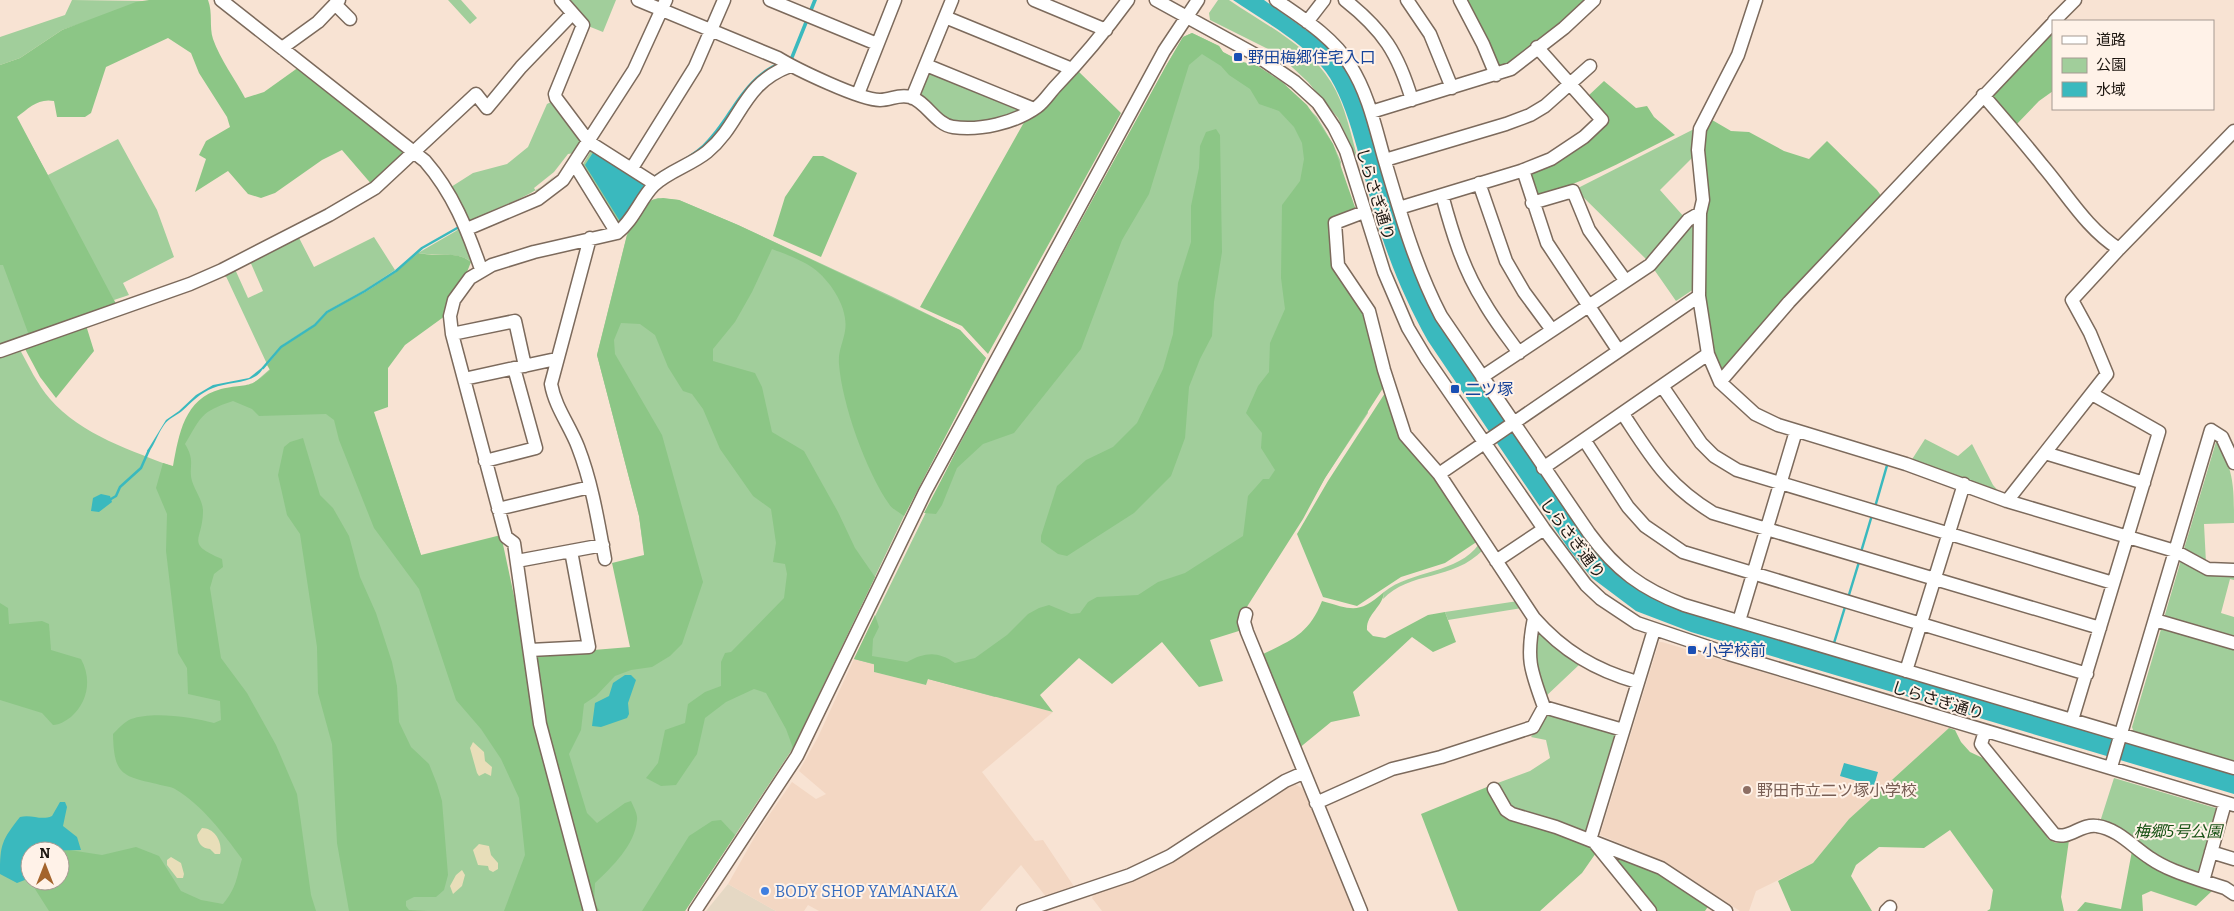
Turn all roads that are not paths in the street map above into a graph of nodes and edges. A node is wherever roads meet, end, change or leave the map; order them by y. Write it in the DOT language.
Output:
graph roads {
  1 [pos="561,0"];
  2 [pos="638,0"];
  3 [pos="724,0"];
  4 [pos="770,0"];
  5 [pos="895,0"];
  6 [pos="952,0"];
  7 [pos="1034,0"];
  8 [pos="1128,0"];
  9 [pos="1156,0"];
  10 [pos="1198,0"];
  11 [pos="1276,0"];
  12 [pos="1324,0"];
  13 [pos="1345,0"];
  14 [pos="1407,0"];
  15 [pos="1460,0"];
  16 [pos="1594,0"];
  17 [pos="1756,0"];
  18 [pos="2075,0"];
  19 [pos="226,1"];
  20 [pos="337,2"];
  21 [pos="664,5"];
  22 [pos="572,14"];
  23 [pos="945,18"];
  24 [pos="1186,18"];
  25 [pos="350,19"];
  26 [pos="2056,20"];
  27 [pos="1307,22"];
  28 [pos="2052,24"];
  29 [pos="712,30"];
  30 [pos="1106,30"];
  31 [pos="878,44"];
  32 [pos="1537,47"];
  33 [pos="282,48"];
  34 [pos="926,64"];
  35 [pos="790,66"];
  36 [pos="1590,66"];
  37 [pos="1072,69"];
  38 [pos="1496,75"];
  39 [pos="1569,84"];
  40 [pos="1452,88"];
  41 [pos="858,94"];
  42 [pos="1983,95"];
  43 [pos="912,98"];
  44 [pos="1412,100"];
  45 [pos="1034,109"];
  46 [pos="1371,112"];
  47 [pos="2234,131"];
  48 [pos="589,142"];
  49 [pos="414,150"];
  50 [pos="1385,160"];
  51 [pos="575,165"];
  52 [pos="632,168"];
  53 [pos="1523,170"];
  54 [pos="1479,183"];
  55 [pos="655,184"];
  56 [pos="1442,195"];
  57 [pos="1532,203"];
  58 [pos="1399,208"];
  59 [pos="1364,212"];
  60 [pos="1700,213"];
  61 [pos="467,229"];
  62 [pos="617,232"];
  63 [pos="590,238"];
  64 [pos="2119,249"];
  65 [pos="481,270"];
  66 [pos="1625,280"];
  67 [pos="1699,296"];
  68 [pos="1588,305"];
  69 [pos="1552,330"];
  70 [pos="452,334"];
  71 [pos="1618,350"];
  72 [pos="0,351"];
  73 [pos="1519,353"];
  74 [pos="1708,354"];
  75 [pos="556,359"];
  76 [pos="519,367"];
  77 [pos="1482,377"];
  78 [pos="464,379"];
  79 [pos="1720,382"];
  80 [pos="1662,386"];
  81 [pos="2092,394"];
  82 [pos="1623,414"];
  83 [pos="1510,424"];
  84 [pos="1796,431"];
  85 [pos="1487,440"];
  86 [pos="1585,441"];
  87 [pos="2045,453"];
  88 [pos="485,461"];
  89 [pos="2234,463"];
  90 [pos="1544,468"];
  91 [pos="1439,474"];
  92 [pos="1780,483"];
  93 [pos="2144,483"];
  94 [pos="1964,484"];
  95 [pos="590,488"];
  96 [pos="2007,501"];
  97 [pos="498,509"];
  98 [pos="1544,529"];
  99 [pos="1766,529"];
  100 [pos="1949,533"];
  101 [pos="2128,538"];
  102 [pos="603,545"];
  103 [pos="571,551"];
  104 [pos="2175,551"];
  105 [pos="605,559"];
  106 [pos="517,561"];
  107 [pos="1496,561"];
  108 [pos="2234,570"];
  109 [pos="1753,573"];
  110 [pos="1935,578"];
  111 [pos="2113,583"];
  112 [pos="1246,614"];
  113 [pos="1534,618"];
  114 [pos="2155,620"];
  115 [pos="1739,621"];
  116 [pos="1921,624"];
  117 [pos="2100,628"];
  118 [pos="1654,630"];
  119 [pos="2234,643"];
  120 [pos="530,650"];
  121 [pos="1906,671"];
  122 [pos="2087,674"];
  123 [pos="1637,682"];
  124 [pos="1544,707"];
  125 [pos="2072,720"];
  126 [pos="1623,730"];
  127 [pos="1985,731"];
  128 [pos="2120,737"];
  129 [pos="2112,763"];
  130 [pos="2234,768"];
  131 [pos="1303,773"];
  132 [pos="1494,789"];
  133 [pos="1316,803"];
  134 [pos="2230,804"];
  135 [pos="1592,841"];
  136 [pos="2211,852"];
  137 [pos="2234,859"];
  138 [pos="2203,882"];
  139 [pos="2234,894"];
  140 [pos="590,911"];
  141 [pos="695,911"];
  142 [pos="1023,911"];
  143 [pos="1361,911"];
  144 [pos="1650,911"];
  145 [pos="1726,911"];
  1 -- 22 [label="street"];
  2 -- 21 [label="street"];
  3 -- 29 [label="street"];
  4 -- 31 [label="street"];
  5 -- 31 [label="street"];
  6 -- 23 [label="street"];
  7 -- 30 [label="street"];
  8 -- 30 [label="street"];
  9 -- 24 [label="street, しらさぎ通り"];
  10 -- 24 [label="street"];
  11 -- 27 [label="street"];
  12 -- 27 [label="street"];
  13 -- 44 [label="street"];
  14 -- 40 [label="street"];
  15 -- 38 [label="street"];
  16 -- 32 [label="street"];
  17 -- 60 [label="street"];
  18 -- 26 [label="street"];
  19 -- 33 [label="street"];
  20 -- 25 [label="street"];
  20 -- 33 [label="street"];
  21 -- 29 [label="street"];
  21 -- 48 [label="street"];
  22 -- 48 [label="street"];
  22 -- 49 [label="street"];
  23 -- 34 [label="street"];
  23 -- 37 [label="street"];
  24 -- 59 [label="street, しらさぎ通り"];
  24 -- 141 [label="street"];
  27 -- 46 [label="street"];
  28 -- 42 [label="street"];
  29 -- 35 [label="street"];
  29 -- 52 [label="street"];
  30 -- 37 [label="street"];
  31 -- 41 [label="street"];
  32 -- 38 [label="street"];
  32 -- 39 [label="street"];
  33 -- 49 [label="street"];
  34 -- 43 [label="street"];
  34 -- 45 [label="street"];
  35 -- 41 [label="street"];
  35 -- 55 [label="street"];
  36 -- 39 [label="street"];
  37 -- 45 [label="street"];
  38 -- 40 [label="street"];
  39 -- 50 [label="street"];
  39 -- 53 [label="street"];
  40 -- 44 [label="street"];
  41 -- 43 [label="street"];
  42 -- 64 [label="street"];
  42 -- 79 [label="street"];
  43 -- 45 [label="street"];
  44 -- 46 [label="street"];
  46 -- 50 [label="street"];
  47 -- 64 [label="street"];
  48 -- 51 [label="street"];
  48 -- 52 [label="street"];
  49 -- 61 [label="street"];
  49 -- 72 [label="street"];
  50 -- 58 [label="street"];
  51 -- 61 [label="street"];
  51 -- 62 [label="street"];
  52 -- 55 [label="street"];
  53 -- 54 [label="street"];
  53 -- 57 [label="street"];
  54 -- 56 [label="street"];
  54 -- 69 [label="street"];
  55 -- 62 [label="street"];
  56 -- 58 [label="street"];
  56 -- 73 [label="street"];
  57 -- 66 [label="street"];
  57 -- 68 [label="street"];
  58 -- 77 [label="street"];
  59 -- 85 [label="street, しらさぎ通り"];
  59 -- 91 [label="street"];
  60 -- 66 [label="street"];
  60 -- 67 [label="street"];
  61 -- 65 [label="street"];
  62 -- 63 [label="street"];
  63 -- 65 [label="street"];
  63 -- 75 [label="street"];
  64 -- 81 [label="street"];
  65 -- 70 [label="street"];
  66 -- 68 [label="street"];
  67 -- 71 [label="street"];
  67 -- 74 [label="street"];
  68 -- 69 [label="street"];
  68 -- 71 [label="street"];
  69 -- 73 [label="street"];
  70 -- 76 [label="street"];
  70 -- 78 [label="street"];
  71 -- 83 [label="street"];
  73 -- 77 [label="street"];
  74 -- 79 [label="street"];
  74 -- 80 [label="street"];
  75 -- 76 [label="street"];
  75 -- 95 [label="street"];
  76 -- 78 [label="street"];
  76 -- 88 [label="street"];
  77 -- 83 [label="street"];
  78 -- 88 [label="street"];
  79 -- 84 [label="street"];
  80 -- 82 [label="street"];
  80 -- 92 [label="street"];
  81 -- 87 [label="street"];
  81 -- 93 [label="street"];
  82 -- 86 [label="street"];
  82 -- 99 [label="street"];
  83 -- 85 [label="street"];
  83 -- 90 [label="street"];
  84 -- 92 [label="street"];
  84 -- 94 [label="street"];
  85 -- 91 [label="street"];
  85 -- 98 [label="street, しらさぎ通り"];
  86 -- 90 [label="street"];
  86 -- 109 [label="street"];
  87 -- 93 [label="street"];
  87 -- 96 [label="street"];
  88 -- 97 [label="street"];
  89 -- 104 [label="street"];
  90 -- 115 [label="street"];
  91 -- 107 [label="street"];
  92 -- 99 [label="street"];
  92 -- 100 [label="street"];
  93 -- 101 [label="street"];
  94 -- 96 [label="street"];
  94 -- 100 [label="street"];
  95 -- 97 [label="street"];
  95 -- 102 [label="street"];
  96 -- 101 [label="street"];
  97 -- 106 [label="street"];
  98 -- 107 [label="street"];
  98 -- 118 [label="street, しらさぎ通り"];
  99 -- 109 [label="street"];
  99 -- 110 [label="street"];
  100 -- 110 [label="street"];
  100 -- 111 [label="street"];
  101 -- 104 [label="street"];
  101 -- 111 [label="street"];
  102 -- 103 [label="street"];
  102 -- 105 [label="street"];
  103 -- 106 [label="street"];
  103 -- 120 [label="street"];
  104 -- 108 [label="street"];
  104 -- 114 [label="street"];
  106 -- 120 [label="street"];
  107 -- 113 [label="street"];
  109 -- 115 [label="street"];
  109 -- 116 [label="street"];
  110 -- 116 [label="street"];
  110 -- 117 [label="street"];
  111 -- 117 [label="street"];
  112 -- 131 [label="street"];
  113 -- 123 [label="street"];
  113 -- 124 [label="street"];
  114 -- 119 [label="street"];
  114 -- 128 [label="street"];
  115 -- 121 [label="street"];
  116 -- 121 [label="street"];
  116 -- 122 [label="street"];
  117 -- 122 [label="street"];
  118 -- 123 [label="street"];
  118 -- 127 [label="street, しらさぎ通り"];
  120 -- 140 [label="street"];
  121 -- 125 [label="street"];
  122 -- 125 [label="street"];
  123 -- 126 [label="street"];
  124 -- 126 [label="street"];
  124 -- 133 [label="street"];
  125 -- 128 [label="street"];
  126 -- 135 [label="street"];
  127 -- 129 [label="street, しらさぎ通り"];
  127 -- 138 [label="street"];
  128 -- 129 [label="street"];
  128 -- 130 [label="street"];
  129 -- 134 [label="street, しらさぎ通り"];
  131 -- 133 [label="street"];
  131 -- 142 [label="street"];
  132 -- 135 [label="street"];
  133 -- 143 [label="street"];
  134 -- 136 [label="street"];
  135 -- 144 [label="street"];
  135 -- 145 [label="street"];
  136 -- 137 [label="street"];
  136 -- 138 [label="street"];
  138 -- 139 [label="street"];
}
